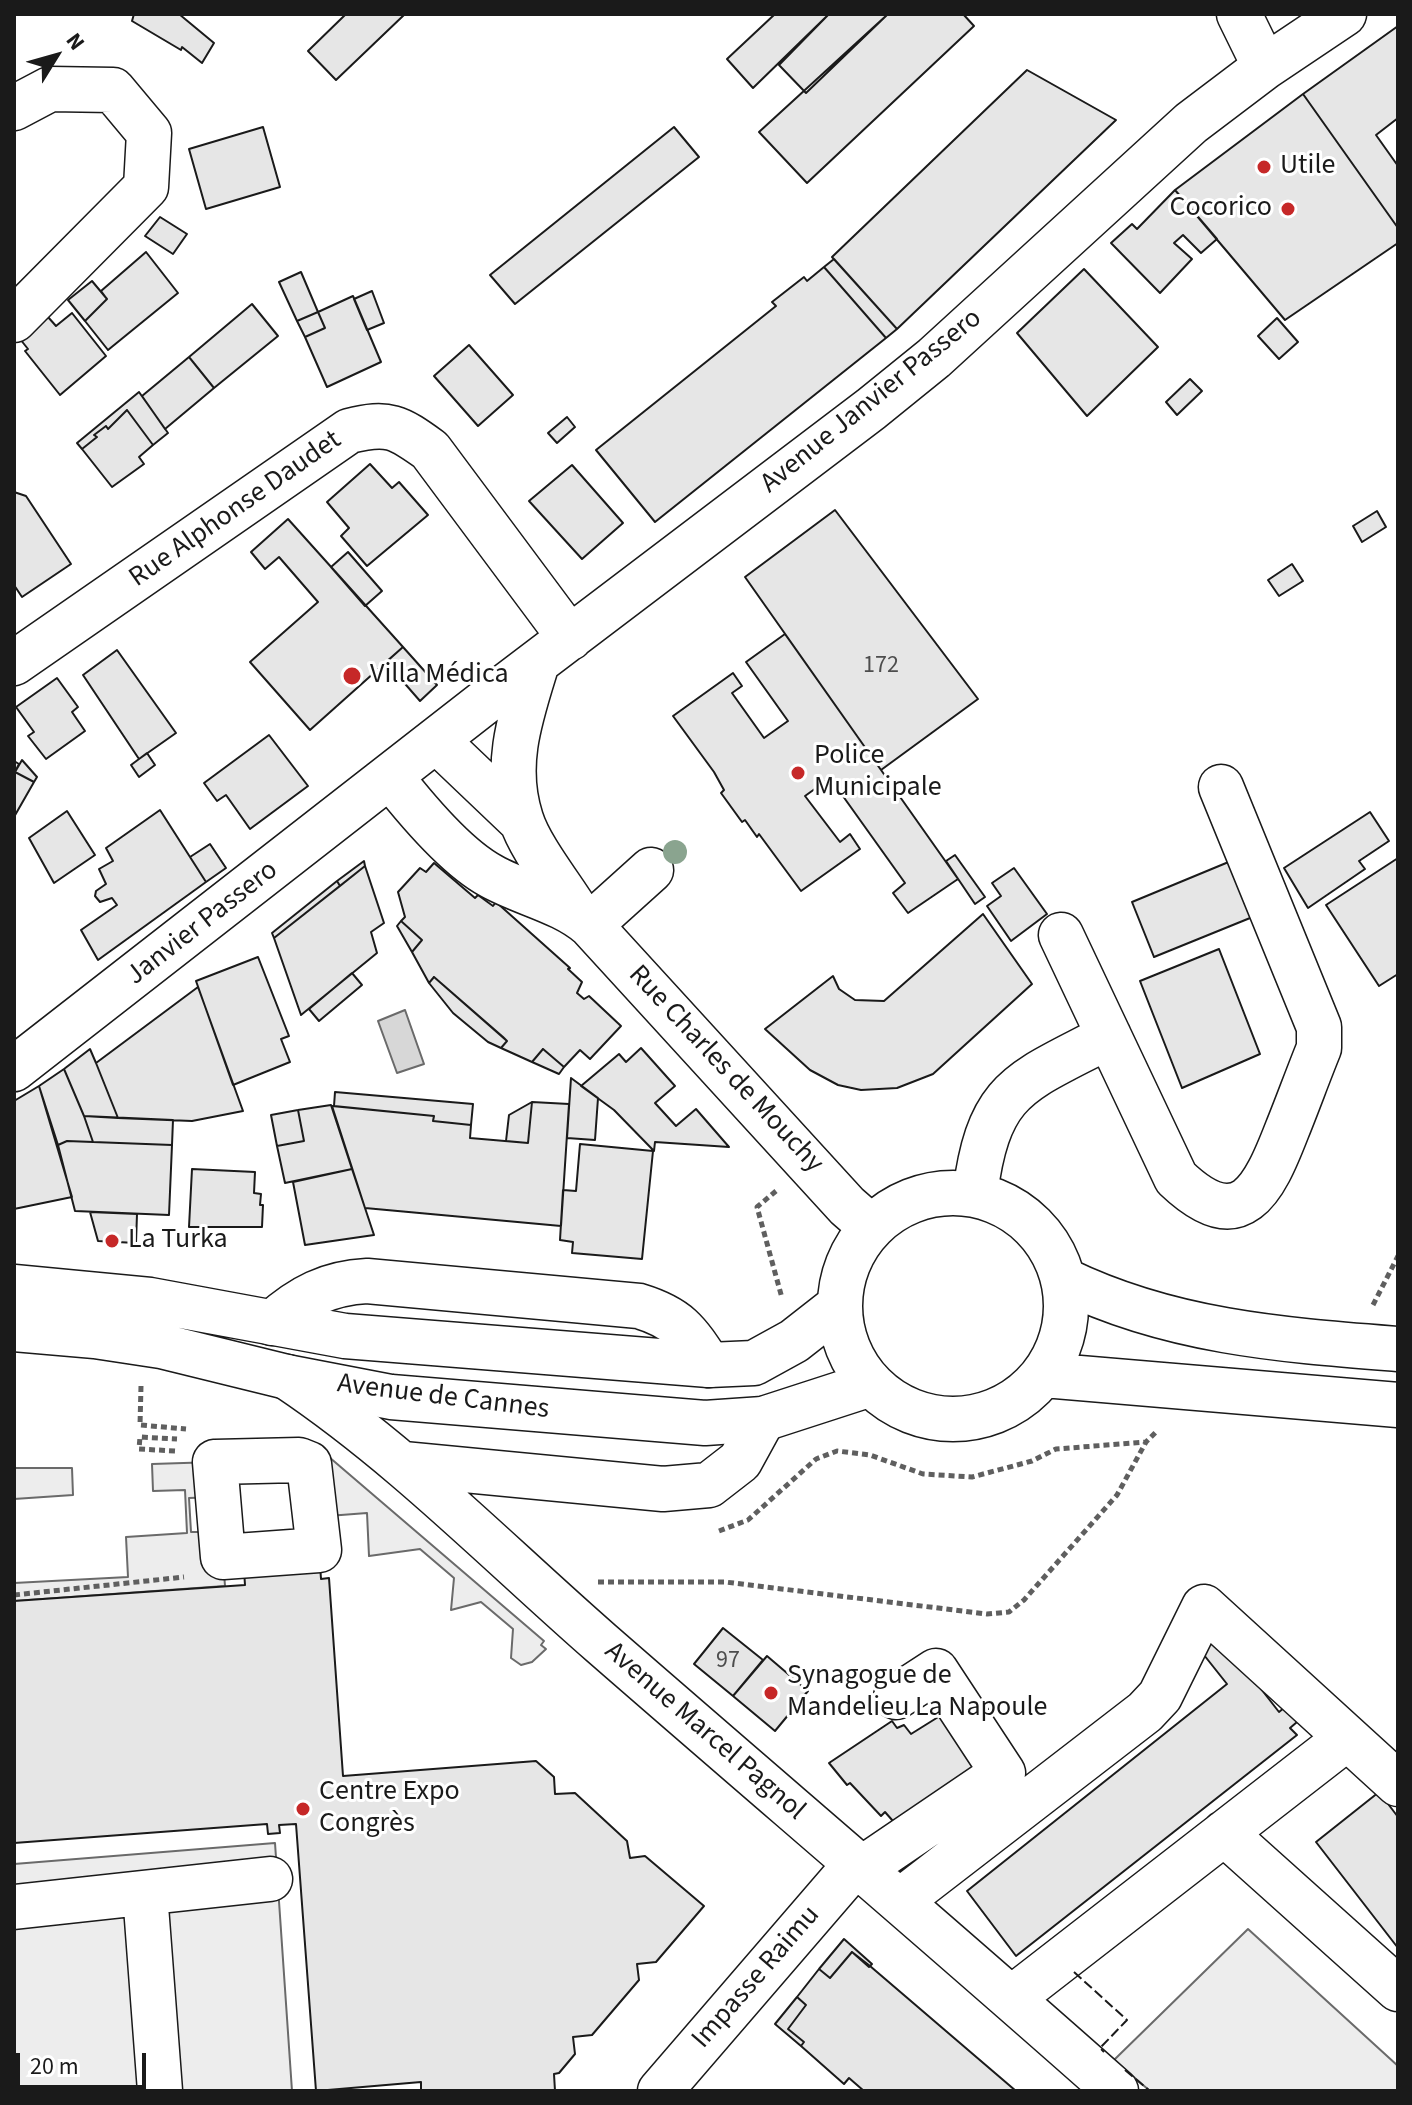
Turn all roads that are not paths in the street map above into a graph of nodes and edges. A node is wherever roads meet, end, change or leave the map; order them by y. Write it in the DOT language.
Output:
graph roads {
  1 [pos="1239,14"];
  2 [pos="1344,14"];
  3 [pos="1265,67"];
  4 [pos="14,108"];
  5 [pos="14,320"];
  6 [pos="554,650"];
  7 [pos="14,663"];
  8 [pos="436,740"];
  9 [pos="390,776"];
  10 [pos="1221,787"];
  11 [pos="521,821"];
  12 [pos="651,870"];
  13 [pos="584,919"];
  14 [pos="1061,935"];
  15 [pos="1109,1036"];
  16 [pos="14,1069"];
  17 [pos="975,1194"];
  18 [pos="871,1227"];
  19 [pos="1064,1280"];
  20 [pos="14,1287"];
  21 [pos="840,1305"];
  22 [pos="272,1323"];
  23 [pos="14,1329"];
  24 [pos="1398,1349"];
  25 [pos="709,1365"];
  26 [pos="1044,1375"];
  27 [pos="287,1377"];
  28 [pos="871,1384"];
  29 [pos="1398,1405"];
  30 [pos="763,1419"];
  31 [pos="403,1464"];
  32 [pos="896,1697"];
  33 [pos="1347,1738"];
  34 [pos="1398,1784"];
  35 [pos="1224,1833"];
  36 [pos="858,1867"];
  37 [pos="270,1879"];
  38 [pos="145,1893"];
  39 [pos="900,1901"];
  40 [pos="14,1907"];
  41 [pos="1398,1989"];
  42 [pos="1012,1998"];
  43 [pos="160,2091"];
  44 [pos="660,2091"];
  45 [pos="1116,2091"];
  1 -- 3 [label="street"];
  2 -- 3 [label="street, Avenue Janvier Passero"];
  3 -- 6 [label="street, Avenue Janvier Passero"];
  4 -- 5 [label="street"];
  6 -- 7 [label="street, Rue Alphonse Daudet"];
  6 -- 8 [label="street, Avenue Janvier Passero"];
  6 -- 11 [label="street, Rue Charles de Mouchy"];
  8 -- 9 [label="street, Avenue Janvier Passero"];
  8 -- 11 [label="street, Rue Charles de Mouchy"];
  9 -- 13 [label="street, Rue Charles de Mouchy"];
  9 -- 16 [label="street, Janvier Passero"];
  10 -- 15 [label="street"];
  11 -- 13 [label="street, Rue Charles de Mouchy"];
  12 -- 13 [label="street"];
  13 -- 18 [label="street, Rue Charles de Mouchy"];
  14 -- 15 [label="street"];
  15 -- 17 [label="street"];
  17 -- 18 [label="street"];
  17 -- 19 [label="street"];
  18 -- 21 [label="street"];
  19 -- 24 [label="street"];
  19 -- 26 [label="street"];
  20 -- 22 [label="street, Avenue de Cannes"];
  21 -- 25 [label="street, Avenue de Cannes"];
  21 -- 28 [label="street"];
  22 -- 25 [label="street, Avenue de Cannes"];
  22 -- 25 [label="street"];
  23 -- 27 [label="street, Avenue de Cannes"];
  26 -- 28 [label="street"];
  26 -- 29 [label="street"];
  27 -- 30 [label="street, Avenue de Cannes"];
  27 -- 31 [label="street, Avenue Marcel Pagnol"];
  28 -- 30 [label="street, Avenue de Cannes"];
  30 -- 31 [label="street"];
  31 -- 36 [label="street, Avenue Marcel Pagnol"];
  32 -- 36 [label="street, Impasse Raimu"];
  33 -- 34 [label="street"];
  33 -- 35 [label="street"];
  33 -- 39 [label="street"];
  35 -- 41 [label="street"];
  35 -- 42 [label="street"];
  36 -- 39 [label="street, Avenue Marcel Pagnol"];
  36 -- 44 [label="street, Impasse Raimu"];
  37 -- 38 [label="street"];
  38 -- 40 [label="street"];
  38 -- 43 [label="street"];
  39 -- 42 [label="street, Avenue Marcel Pagnol"];
  42 -- 45 [label="street, Avenue Marcel Pagnol"];
}
